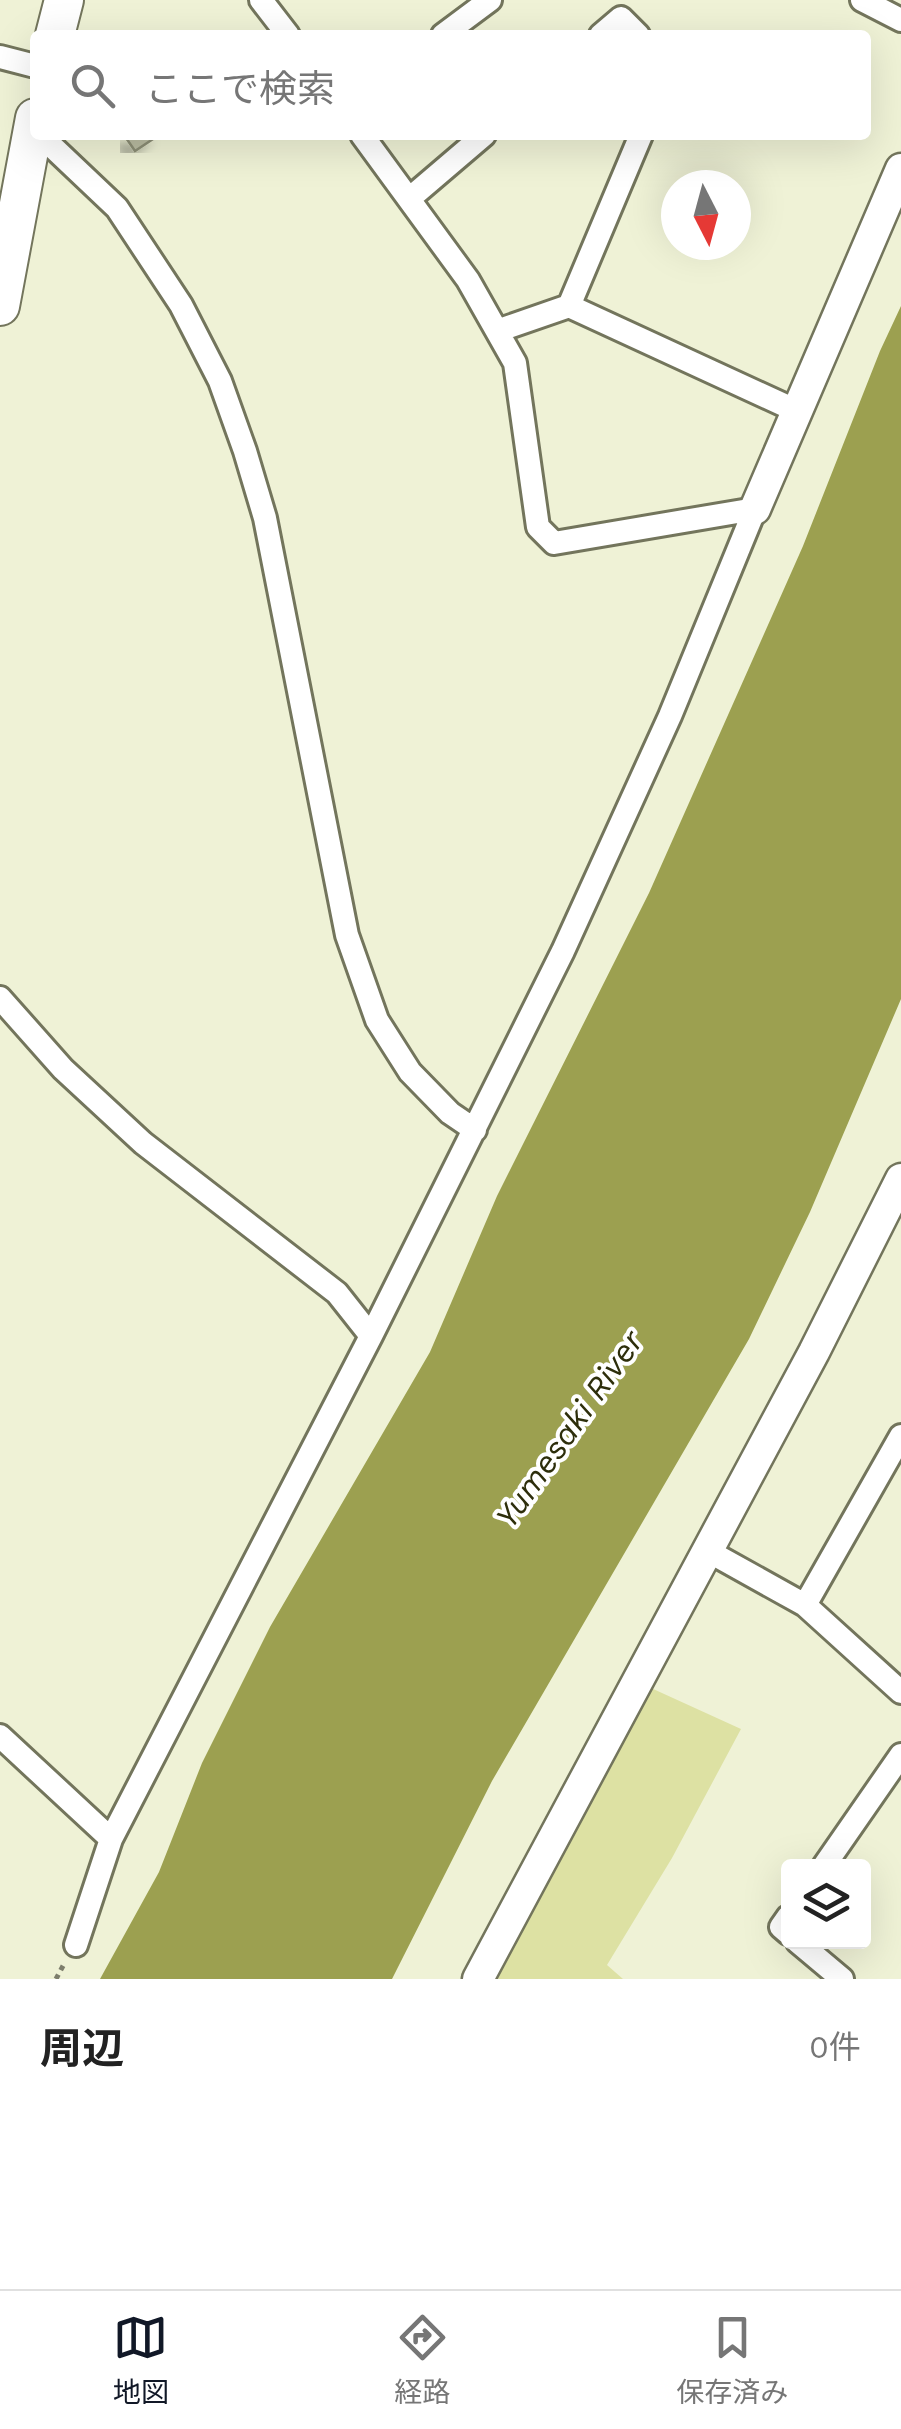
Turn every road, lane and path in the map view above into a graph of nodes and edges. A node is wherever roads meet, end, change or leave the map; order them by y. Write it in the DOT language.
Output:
graph roads {
  1 [pos="64,0"];
  2 [pos="261,0"];
  3 [pos="490,0"];
  4 [pos="862,0"];
  5 [pos="901,20"];
  6 [pos="56,30"];
  7 [pos="284,30"];
  8 [pos="450,30"];
  9 [pos="606,30"];
  10 [pos="633,30"];
  11 [pos="0,56"];
  12 [pos="30,65"];
  13 [pos="34,140"];
  14 [pos="48,140"];
  15 [pos="366,140"];
  16 [pos="478,140"];
  17 [pos="638,140"];
  18 [pos="901,168"];
  19 [pos="409,199"];
  20 [pos="0,306"];
  21 [pos="568,306"];
  22 [pos="497,331"];
  23 [pos="797,410"];
  24 [pos="755,508"];
  25 [pos="0,998"];
  26 [pos="475,1130"];
  27 [pos="901,1179"];
  28 [pos="371,1336"];
  29 [pos="901,1436"];
  30 [pos="708,1551"];
  31 [pos="805,1605"];
  32 [pos="901,1692"];
  33 [pos="0,1736"];
  34 [pos="901,1755"];
  35 [pos="111,1840"];
  36 [pos="829,1859"];
  37 [pos="76,1944"];
  38 [pos="806,1949"];
  39 [pos="478,1979"];
  40 [pos="842,1979"];
  1 -- 6 [label="main road"];
  2 -- 7 [label="street"];
  3 -- 8 [label="street"];
  4 -- 5 [label="street"];
  9 -- 10 [label="street"];
  11 -- 12 [label="street"];
  13 -- 20 [label="main road"];
  14 -- 26 [label="street"];
  15 -- 19 [label="street"];
  16 -- 19 [label="street"];
  17 -- 21 [label="street"];
  18 -- 23 [label="street"];
  19 -- 22 [label="street"];
  21 -- 22 [label="street"];
  21 -- 23 [label="street"];
  22 -- 24 [label="street"];
  23 -- 24 [label="street"];
  24 -- 26 [label="street"];
  25 -- 28 [label="street"];
  26 -- 28 [label="street"];
  27 -- 30 [label="street"];
  28 -- 35 [label="street"];
  29 -- 31 [label="street"];
  30 -- 31 [label="street"];
  30 -- 39 [label="street"];
  31 -- 32 [label="street"];
  33 -- 35 [label="street"];
  34 -- 36 [label="street"];
  35 -- 37 [label="street"];
  38 -- 40 [label="street"];
}
